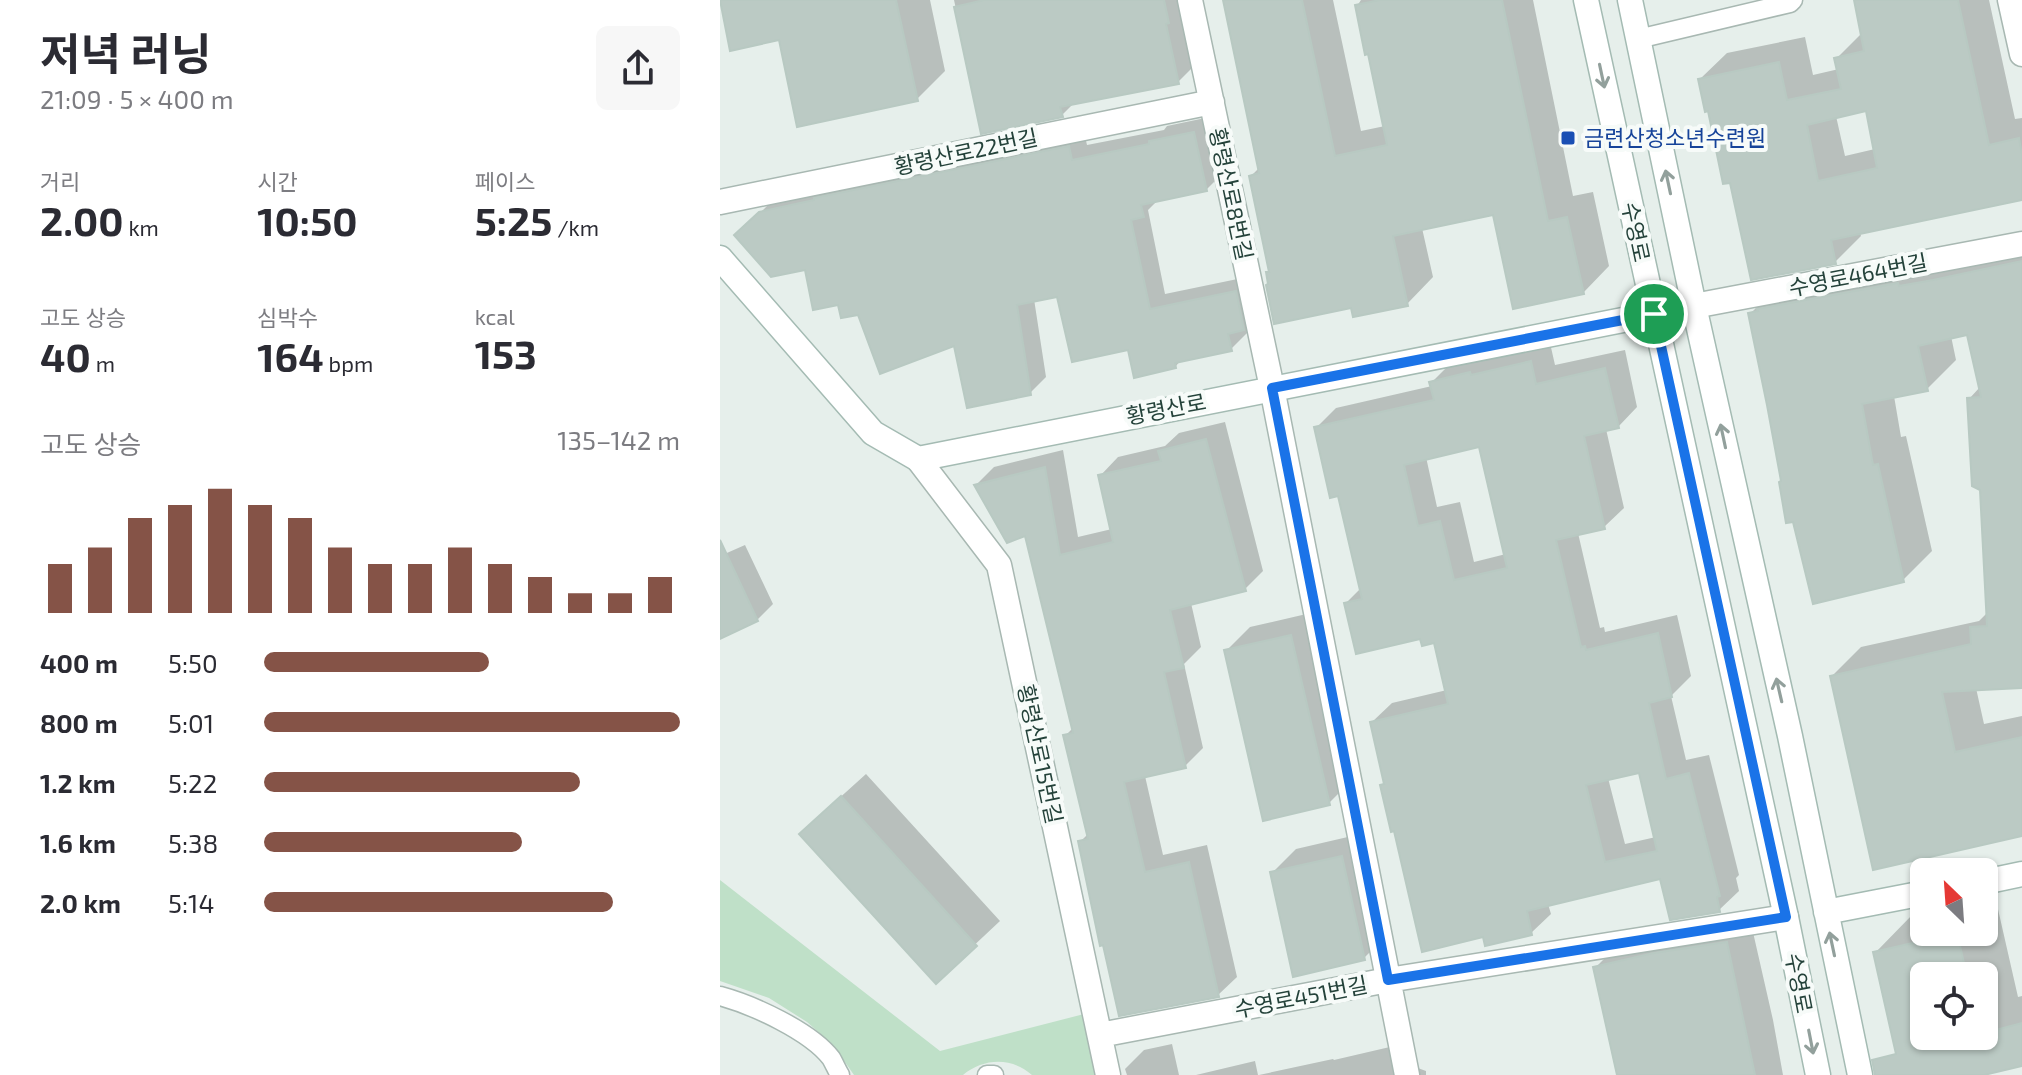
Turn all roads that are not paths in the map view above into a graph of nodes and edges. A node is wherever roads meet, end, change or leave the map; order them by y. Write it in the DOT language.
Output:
graph roads {
  1 [pos="1190,0"];
  2 [pos="1586,0"];
  3 [pos="1630,0"];
  4 [pos="1793,0"];
  5 [pos="2010,0"];
  6 [pos="1638,39"];
  7 [pos="2022,54"];
  8 [pos="1212,102"];
  9 [pos="720,202"];
  10 [pos="2022,244"];
  11 [pos="720,258"];
  12 [pos="1694,306"];
  13 [pos="1654,314"];
  14 [pos="1272,388"];
  15 [pos="918,459"];
  16 [pos="2022,874"];
  17 [pos="1998,879"];
  18 [pos="1910,896"];
  19 [pos="1826,912"];
  20 [pos="1786,917"];
  21 [pos="1388,980"];
  22 [pos="720,996"];
  23 [pos="1100,1035"];
  24 [pos="840,1075"];
  25 [pos="987,1075"];
  26 [pos="994,1075"];
  27 [pos="1108,1075"];
  28 [pos="1407,1075"];
  29 [pos="1818,1075"];
  30 [pos="1860,1075"];
  1 -- 8 [label="street, 황령산로8번길"];
  2 -- 13 [label="street, 수영로, one-way"];
  3 -- 6 [label="street, 수영로"];
  4 -- 6 [label="lane"];
  5 -- 7 [label="street"];
  12 -- 6 [label="street, 수영로, one-way"];
  8 -- 9 [label="street, 황령산로22번길"];
  8 -- 14 [label="street, 황령산로8번길"];
  10 -- 12 [label="street, 수영로464번길"];
  11 -- 15 [label="street"];
  12 -- 13 [label="street, 황령산로"];
  19 -- 12 [label="street, 수영로, one-way"];
  13 -- 14 [label="street, 황령산로"];
  13 -- 20 [label="street, 수영로"];
  14 -- 15 [label="street, 황령산로"];
  14 -- 21 [label="street, 황령산로8번길"];
  15 -- 23 [label="street, 황령산로15번길"];
  16 -- 17 [label="street"];
  18 -- 19 [label="street"];
  30 -- 19 [label="street, 수영로, one-way"];
  20 -- 21 [label="street, 수영로451번길"];
  20 -- 29 [label="street, 수영로, one-way"];
  21 -- 23 [label="street, 수영로451번길"];
  21 -- 28 [label="street, 황령산로8번길"];
  22 -- 24 [label="lane"];
  23 -- 27 [label="street, 황령산로15번길"];
  25 -- 26 [label="lane"];
}
